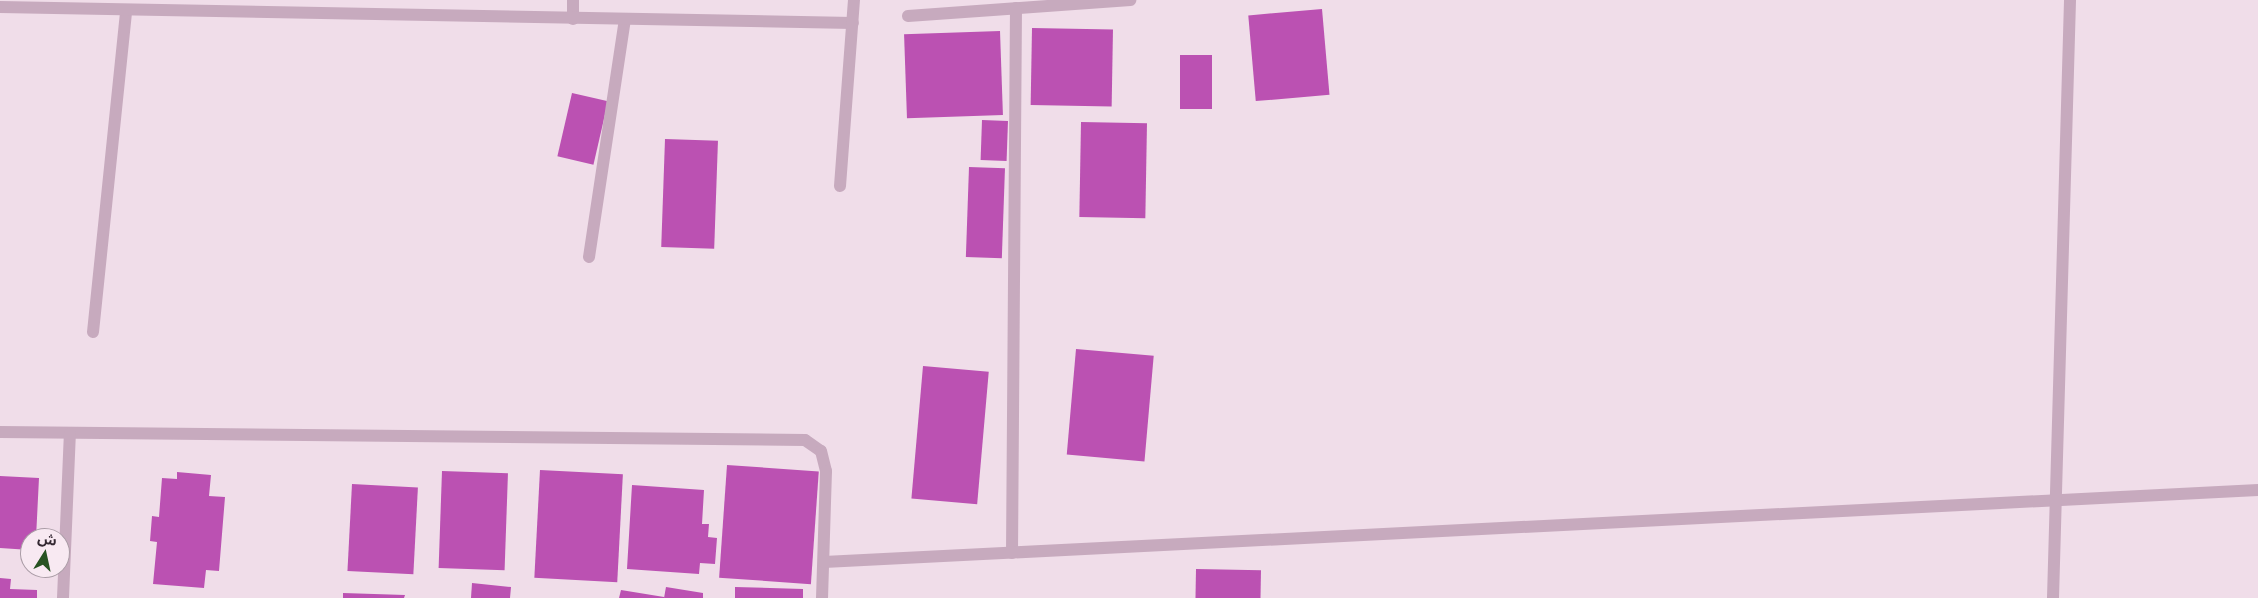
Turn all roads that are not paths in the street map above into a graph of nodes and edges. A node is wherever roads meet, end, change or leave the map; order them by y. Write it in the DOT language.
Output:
graph roads {
  1 [pos="573,0"];
  2 [pos="854,0"];
  3 [pos="1130,0"];
  4 [pos="2070,0"];
  5 [pos="1030,4"];
  6 [pos="0,7"];
  7 [pos="1016,8"];
  8 [pos="126,11"];
  9 [pos="908,16"];
  10 [pos="573,19"];
  11 [pos="625,20"];
  12 [pos="853,23"];
  13 [pos="840,186"];
  14 [pos="589,257"];
  15 [pos="93,332"];
  16 [pos="0,432"];
  17 [pos="70,434"];
  18 [pos="2258,490"];
  19 [pos="2056,501"];
  20 [pos="1012,553"];
  21 [pos="824,562"];
  22 [pos="63,598"];
  23 [pos="822,598"];
  24 [pos="2053,598"];
  1 -- 10 [label="street"];
  2 -- 12 [label="street"];
  3 -- 5 [label="street"];
  4 -- 19 [label="street"];
  5 -- 7 [label="street"];
  6 -- 8 [label="street"];
  7 -- 9 [label="street"];
  7 -- 20 [label="street"];
  8 -- 10 [label="street"];
  8 -- 15 [label="street"];
  10 -- 11 [label="street"];
  11 -- 12 [label="street"];
  11 -- 14 [label="street"];
  12 -- 13 [label="street"];
  16 -- 17 [label="street"];
  17 -- 21 [label="street"];
  17 -- 22 [label="street"];
  18 -- 19 [label="street"];
  19 -- 20 [label="street"];
  19 -- 24 [label="street"];
  20 -- 21 [label="street"];
  21 -- 23 [label="street"];
}
